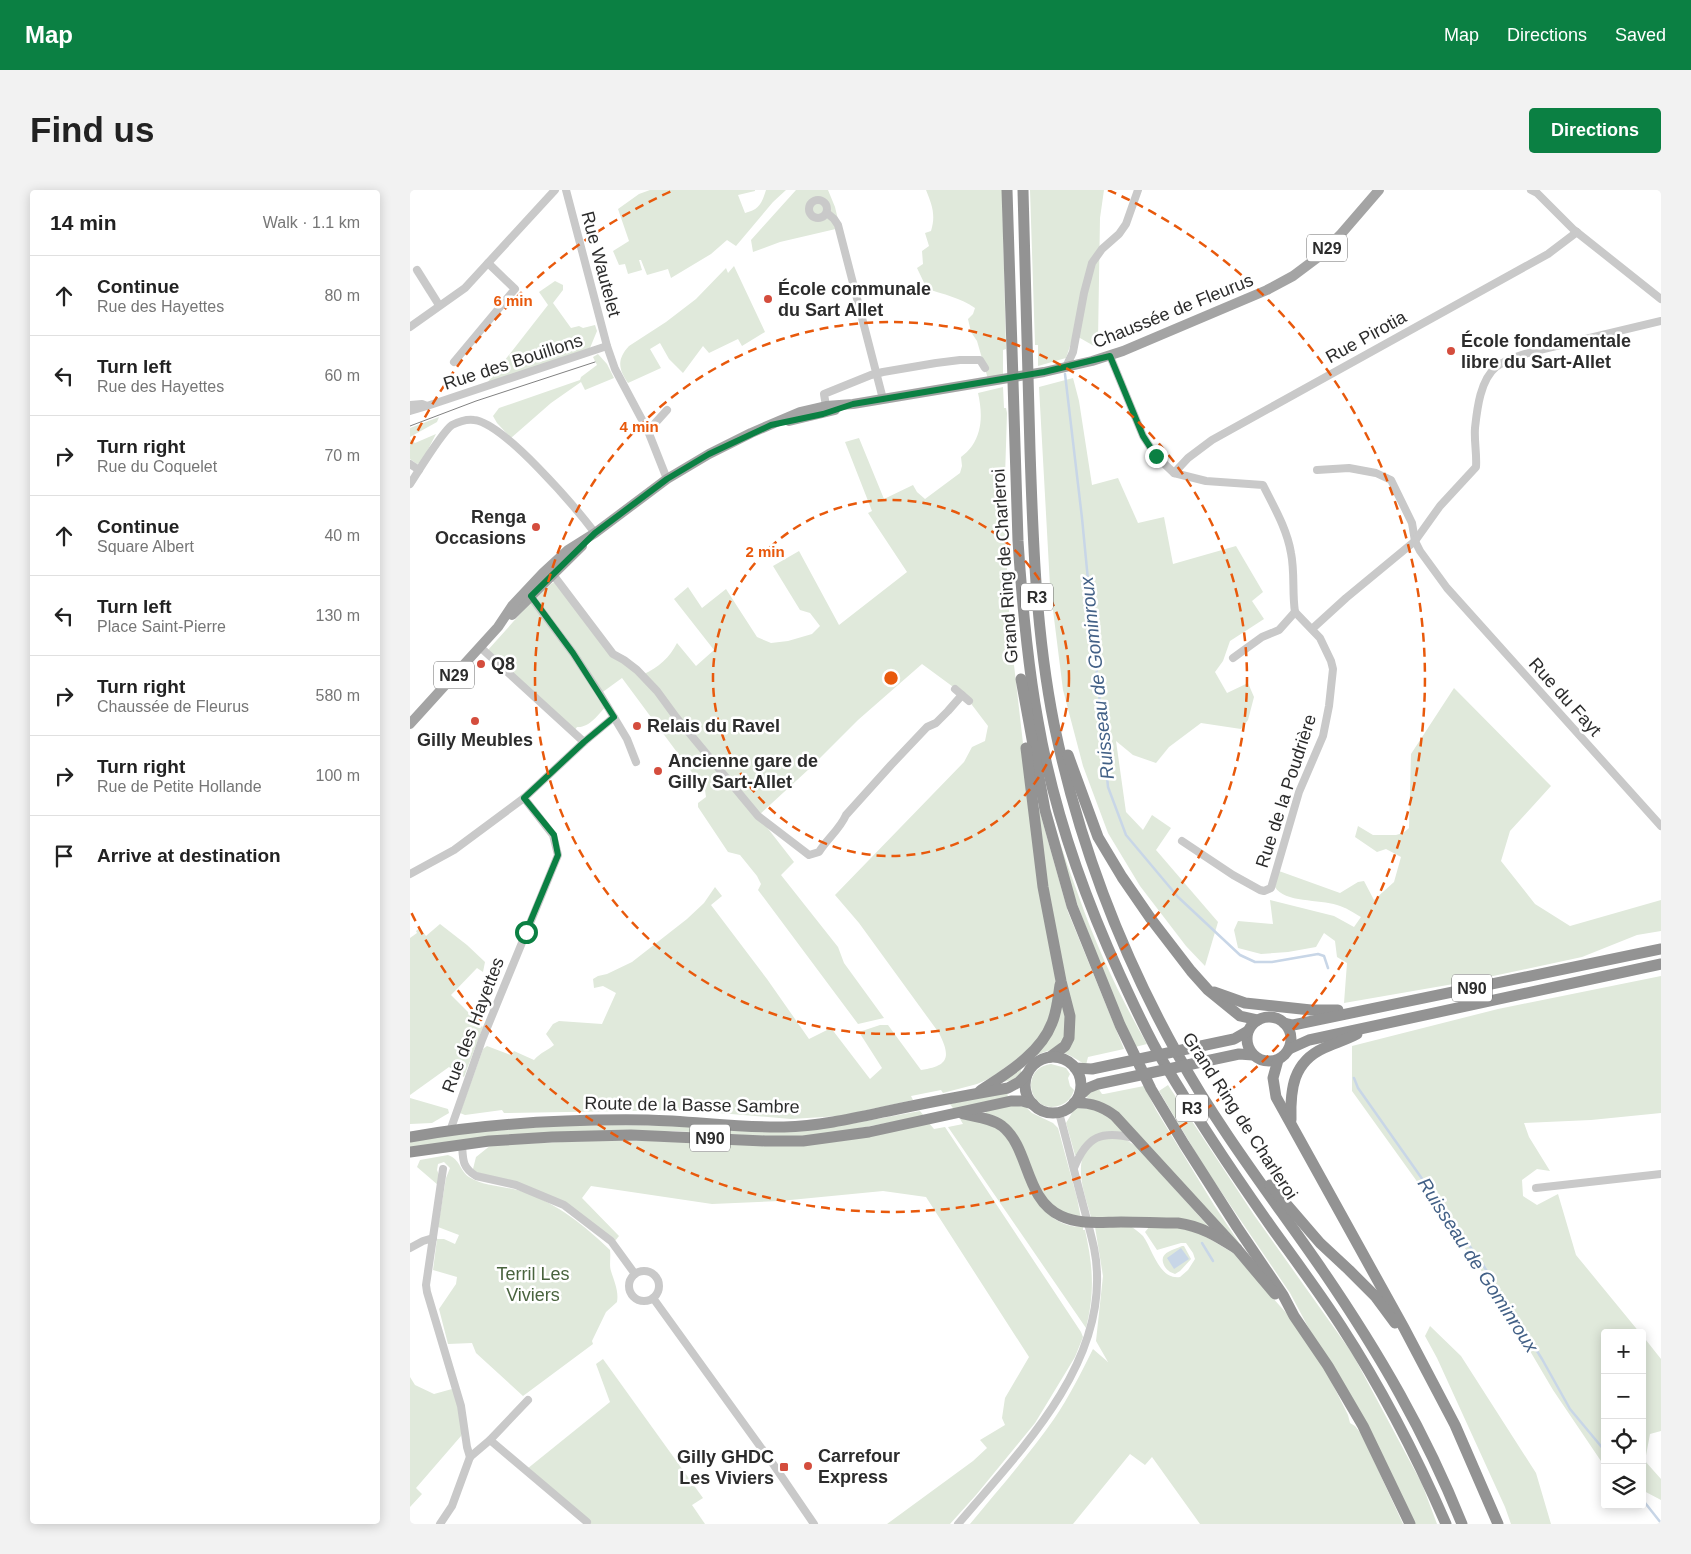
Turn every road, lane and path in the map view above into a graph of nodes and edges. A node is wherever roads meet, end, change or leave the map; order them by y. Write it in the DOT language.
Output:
graph roads {
  1 [pos="555,190"];
  2 [pos="1007,190"];
  3 [pos="1023,190"];
  4 [pos="1138,190"];
  5 [pos="1379,190"];
  6 [pos="1535,191"];
  7 [pos="567,194"];
  8 [pos="546,200"];
  9 [pos="827,213"];
  10 [pos="1577,232"];
  11 [pos="488,263"];
  12 [pos="417,270"];
  13 [pos="1661,298"];
  14 [pos="438,306"];
  15 [pos="1661,320"];
  16 [pos="410,326"];
  17 [pos="607,346"];
  18 [pos="1110,356"];
  19 [pos="454,362"];
  20 [pos="1066,367"];
  21 [pos="985,368"];
  22 [pos="877,375"];
  23 [pos="883,399"];
  24 [pos="853,404"];
  25 [pos="410,405"];
  26 [pos="427,406"];
  27 [pos="826,406"];
  28 [pos="666,410"];
  29 [pos="410,411"];
  30 [pos="771,425"];
  31 [pos="648,431"];
  32 [pos="410,464"];
  33 [pos="419,470"];
  34 [pos="1317,470"];
  35 [pos="1174,473"];
  36 [pos="667,479"];
  37 [pos="410,484"];
  38 [pos="595,533"];
  39 [pos="1415,541"];
  40 [pos="550,572"];
  41 [pos="531,596"];
  42 [pos="1295,612"];
  43 [pos="498,627"];
  44 [pos="1312,629"];
  45 [pos="480,646"];
  46 [pos="1027,652"];
  47 [pos="1233,658"];
  48 [pos="1021,679"];
  49 [pos="956,689"];
  50 [pos="962,695"];
  51 [pos="969,701"];
  52 [pos="614,717"];
  53 [pos="1054,722"];
  54 [pos="410,724"];
  55 [pos="584,742"];
  56 [pos="636,762"];
  57 [pos="524,798"];
  58 [pos="1661,826"];
  59 [pos="1182,841"];
  60 [pos="410,874"];
  61 [pos="1661,948"];
  62 [pos="1661,964"];
  63 [pos="1061,981"];
  64 [pos="1208,990"];
  65 [pos="1358,1011"];
  66 [pos="1258,1020"];
  67 [pos="1284,1022"];
  68 [pos="1367,1028"];
  69 [pos="1248,1031"];
  70 [pos="1289,1049"];
  71 [pos="1253,1055"];
  72 [pos="1050,1057"];
  73 [pos="1278,1060"];
  74 [pos="1075,1068"];
  75 [pos="1027,1074"];
  76 [pos="976,1094"];
  77 [pos="1076,1100"];
  78 [pos="1033,1104"];
  79 [pos="1059,1112"];
  80 [pos="956,1113"];
  81 [pos="1291,1122"];
  82 [pos="450,1131"];
  83 [pos="410,1137"];
  84 [pos="1134,1138"];
  85 [pos="462,1144"];
  86 [pos="410,1152"];
  87 [pos="1247,1164"];
  88 [pos="1074,1168"];
  89 [pos="443,1169"];
  90 [pos="1661,1174"];
  91 [pos="1536,1188"];
  92 [pos="433,1238"];
  93 [pos="410,1248"];
  94 [pos="1237,1249"];
  95 [pos="634,1274"];
  96 [pos="653,1298"];
  97 [pos="1294,1316"];
  98 [pos="1416,1350"];
  99 [pos="528,1400"];
  100 [pos="490,1440"];
  101 [pos="762,1449"];
  102 [pos="470,1457"];
  103 [pos="771,1461"];
  104 [pos="587,1522"];
  105 [pos="440,1524"];
  106 [pos="814,1524"];
  107 [pos="958,1524"];
  108 [pos="1410,1524"];
  109 [pos="1446,1524"];
  110 [pos="1462,1524"];
  111 [pos="1498,1524"];
  1 -- 8 [label="street"];
  2 -- 46 [label="highway, Grand Ring de Charleroi / R3"];
  3 -- 53 [label="highway, Grand Ring de Charleroi / R3"];
  4 -- 20 [label="street"];
  5 -- 18 [label="main road, Chaussée de Fleurus / N29"];
  6 -- 10 [label="street"];
  7 -- 8 [label="street"];
  7 -- 17 [label="street, Rue Wautelet"];
  8 -- 11 [label="street"];
  9 -- 22 [label="street"];
  10 -- 13 [label="street"];
  10 -- 35 [label="street, Rue Pirotia"];
  11 -- 14 [label="street"];
  11 -- 19 [label="street"];
  12 -- 14 [label="street"];
  14 -- 16 [label="street"];
  15 -- 39 [label="street"];
  17 -- 26 [label="street, Rue des Bouillons"];
  17 -- 31 [label="street, Rue Wautelet"];
  18 -- 20 [label="main road, Chaussée de Fleurus / N29"];
  18 -- 35 [label="street"];
  20 -- 23 [label="main road, Chaussée de Fleurus / N29"];
  21 -- 22 [label="street"];
  22 -- 23 [label="street"];
  22 -- 27 [label="street"];
  23 -- 24 [label="main road, Chaussée de Fleurus / N29"];
  24 -- 27 [label="main road, Chaussée de Fleurus / N29"];
  24 -- 30 [label="main road, Chaussée de Fleurus / N29"];
  25 -- 26 [label="street, Rue des Bouillons"];
  26 -- 29 [label="street, Rue des Bouillons"];
  27 -- 30 [label="main road, Chaussée de Fleurus / N29"];
  28 -- 31 [label="street"];
  30 -- 36 [label="main road, Chaussée de Fleurus / N29"];
  31 -- 36 [label="street"];
  32 -- 33 [label="street"];
  33 -- 37 [label="street"];
  33 -- 38 [label="street"];
  34 -- 39 [label="street, Rue du Fayt"];
  35 -- 42 [label="street"];
  36 -- 38 [label="main road, Chaussée de Fleurus / N29"];
  38 -- 40 [label="main road, Chaussée de Fleurus / N29"];
  39 -- 44 [label="street"];
  39 -- 58 [label="street, Rue du Fayt"];
  40 -- 41 [label="main road, Chaussée de Fleurus / N29"];
  40 -- 43 [label="main road, Chaussée de Fleurus / N29"];
  40 -- 50 [label="street"];
  41 -- 43 [label="main road, Chaussée de Fleurus / N29"];
  41 -- 52 [label="street"];
  42 -- 44 [label="street, Rue de la Poudrière"];
  42 -- 47 [label="street"];
  43 -- 45 [label="main road, Chaussée de Fleurus / N29"];
  44 -- 59 [label="street, Rue de la Poudrière"];
  45 -- 54 [label="main road, Chaussée de Fleurus / N29"];
  45 -- 55 [label="street"];
  46 -- 48 [label="highway"];
  46 -- 109 [label="highway, Grand Ring de Charleroi / R3"];
  48 -- 63 [label="highway"];
  48 -- 97 [label="highway"];
  49 -- 50 [label="street"];
  50 -- 51 [label="street"];
  52 -- 55 [label="street"];
  52 -- 56 [label="street"];
  53 -- 64 [label="highway"];
  53 -- 87 [label="highway, Grand Ring de Charleroi / R3"];
  55 -- 57 [label="street"];
  57 -- 60 [label="street"];
  57 -- 82 [label="street, Rue des Hayettes"];
  61 -- 65 [label="highway, N90"];
  62 -- 68 [label="highway, N90"];
  63 -- 72 [label="highway"];
  63 -- 76 [label="highway"];
  64 -- 65 [label="highway"];
  64 -- 66 [label="highway"];
  65 -- 67 [label="highway, N90"];
  66 -- 67 [label="highway"];
  66 -- 69 [label="highway"];
  67 -- 70 [label="highway"];
  68 -- 70 [label="highway, N90"];
  68 -- 81 [label="highway"];
  69 -- 71 [label="highway"];
  69 -- 74 [label="highway"];
  70 -- 73 [label="highway"];
  71 -- 73 [label="highway"];
  71 -- 77 [label="highway"];
  72 -- 74 [label="highway"];
  72 -- 75 [label="highway"];
  73 -- 81 [label="highway"];
  74 -- 77 [label="highway"];
  75 -- 76 [label="highway, Route de la Basse Sambre / N90"];
  75 -- 78 [label="highway"];
  76 -- 82 [label="highway, Route de la Basse Sambre / N90"];
  77 -- 79 [label="highway"];
  77 -- 84 [label="highway"];
  78 -- 79 [label="highway"];
  78 -- 80 [label="highway, Route de la Basse Sambre / N90"];
  79 -- 88 [label="street"];
  80 -- 85 [label="highway, Route de la Basse Sambre / N90"];
  80 -- 94 [label="highway"];
  81 -- 98 [label="highway"];
  82 -- 83 [label="highway, Route de la Basse Sambre / N90"];
  84 -- 88 [label="street"];
  84 -- 94 [label="highway"];
  85 -- 86 [label="highway, Route de la Basse Sambre / N90"];
  85 -- 95 [label="street"];
  87 -- 98 [label="highway"];
  87 -- 110 [label="highway, Grand Ring de Charleroi / R3"];
  88 -- 107 [label="street"];
  89 -- 92 [label="street"];
  90 -- 91 [label="street"];
  92 -- 93 [label="street"];
  92 -- 102 [label="street"];
  94 -- 97 [label="highway"];
  95 -- 96 [label="street"];
  95 -- 96 [label="street"];
  96 -- 101 [label="street"];
  97 -- 108 [label="highway"];
  98 -- 111 [label="highway"];
  99 -- 100 [label="street"];
  100 -- 102 [label="street"];
  100 -- 104 [label="street"];
  102 -- 105 [label="street"];
  103 -- 106 [label="street"];
}
